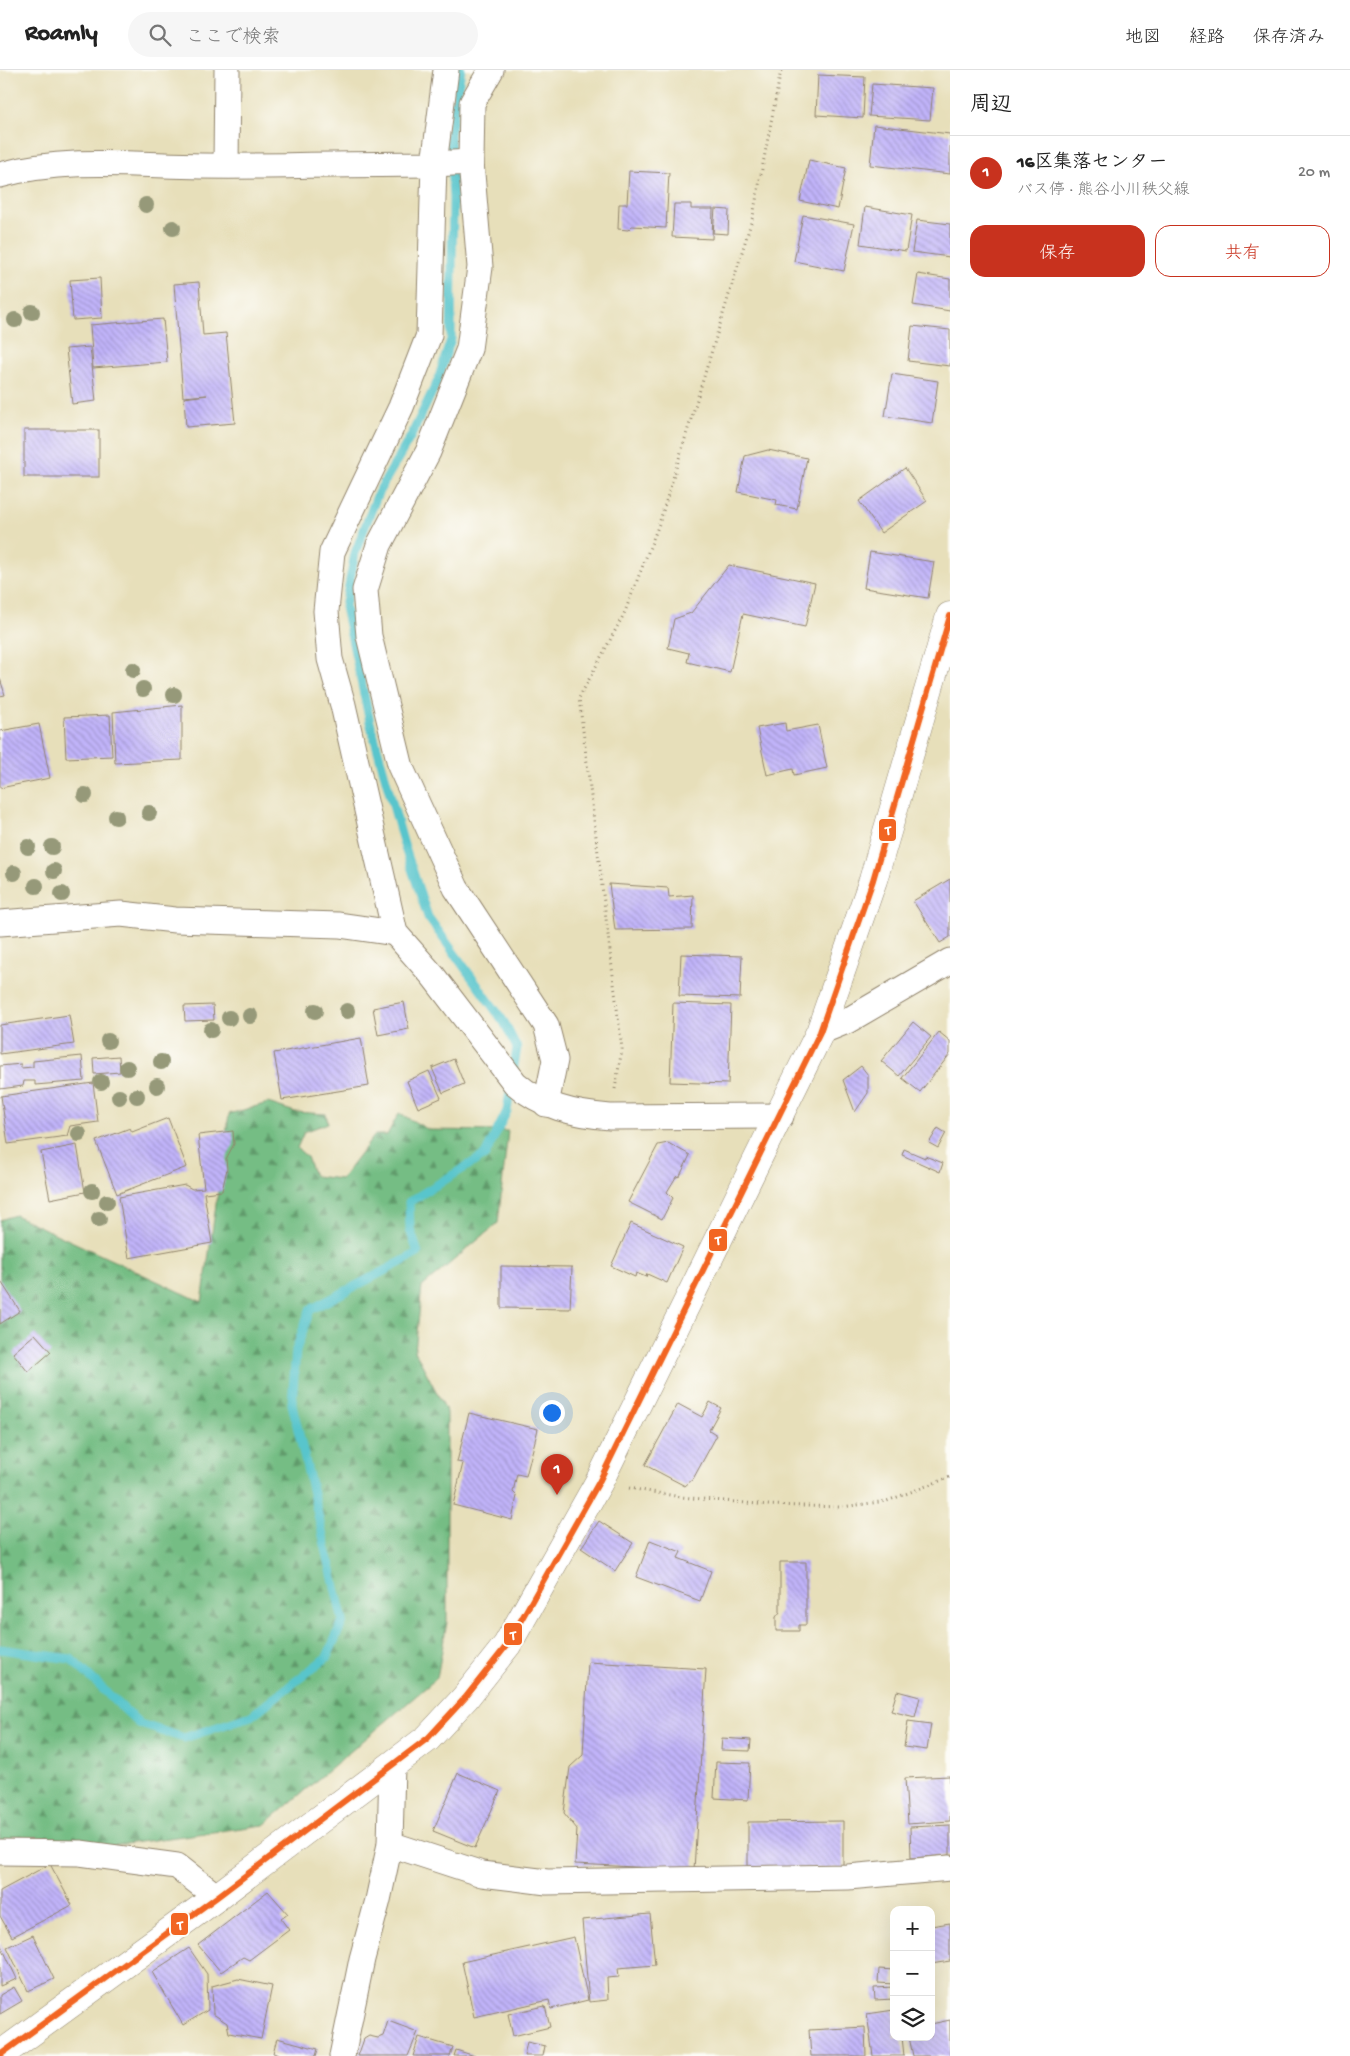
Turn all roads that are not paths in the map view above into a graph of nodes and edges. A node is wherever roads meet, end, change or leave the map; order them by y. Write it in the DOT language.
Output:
graph roads {
  1 [pos="227,70"];
  2 [pos="446,70"];
  3 [pos="491,70"];
  4 [pos="472,162"];
  5 [pos="434,164"];
  6 [pos="226,165"];
  7 [pos="0,175"];
  8 [pos="950,616"];
  9 [pos="0,922"];
  10 [pos="395,933"];
  11 [pos="950,961"];
  12 [pos="820,1032"];
  13 [pos="546,1104"];
  14 [pos="781,1116"];
  15 [pos="392,1765"];
  16 [pos="390,1844"];
  17 [pos="0,1852"];
  18 [pos="950,1868"];
  19 [pos="218,1897"];
  20 [pos="0,2055"];
  21 [pos="342,2056"];
  1 -- 6 [label="street"];
  2 -- 5 [label="street"];
  3 -- 4 [label="street"];
  4 -- 5 [label="street"];
  4 -- 13 [label="street"];
  5 -- 6 [label="street"];
  5 -- 10 [label="street"];
  6 -- 7 [label="street"];
  8 -- 12 [label="main road"];
  9 -- 10 [label="street"];
  10 -- 13 [label="street"];
  11 -- 12 [label="street"];
  12 -- 14 [label="main road"];
  13 -- 14 [label="street"];
  14 -- 15 [label="main road"];
  15 -- 16 [label="street"];
  15 -- 19 [label="main road"];
  16 -- 18 [label="street"];
  16 -- 21 [label="street"];
  17 -- 19 [label="street"];
  19 -- 20 [label="main road"];
}
